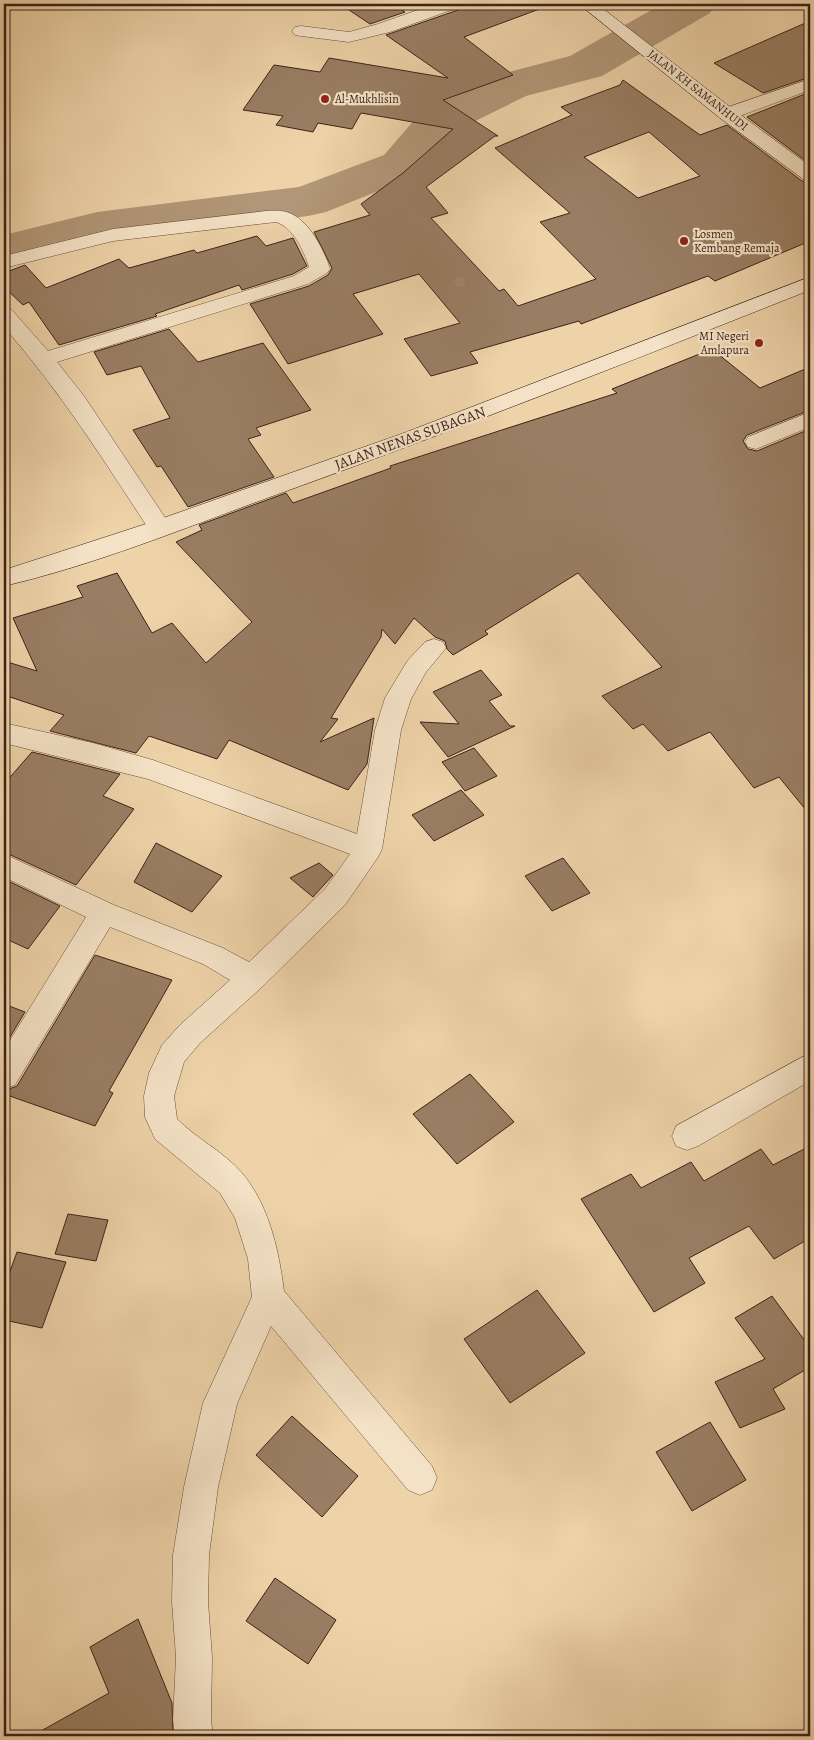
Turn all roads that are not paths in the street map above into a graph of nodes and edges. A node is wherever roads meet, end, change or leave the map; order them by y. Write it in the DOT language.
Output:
graph roads {
  1 [pos="451,4"];
  2 [pos="593,8"];
  3 [pos="301,31"];
  4 [pos="810,84"];
  5 [pos="727,114"];
  6 [pos="810,175"];
  7 [pos="4,262"];
  8 [pos="810,283"];
  9 [pos="4,314"];
  10 [pos="44,359"];
  11 [pos="810,419"];
  12 [pos="756,442"];
  13 [pos="160,528"];
  14 [pos="4,578"];
  15 [pos="434,648"];
  16 [pos="4,733"];
  17 [pos="368,849"];
  18 [pos="4,865"];
  19 [pos="104,913"];
  20 [pos="252,978"];
  21 [pos="810,1066"];
  22 [pos="4,1076"];
  23 [pos="687,1136"];
  24 [pos="268,1296"];
  25 [pos="420,1478"];
  26 [pos="194,1736"];
  1 -- 3 [label="street"];
  2 -- 5 [label="street, JALAN KH SAMANHUDI"];
  4 -- 5 [label="street"];
  5 -- 6 [label="street, JALAN KH SAMANHUDI"];
  7 -- 10 [label="street"];
  8 -- 13 [label="street, JALAN NENAS SUBAGAN"];
  9 -- 10 [label="street"];
  10 -- 13 [label="street"];
  11 -- 12 [label="street"];
  13 -- 14 [label="street, JALAN NENAS SUBAGAN"];
  15 -- 17 [label="street"];
  16 -- 17 [label="street"];
  17 -- 20 [label="street"];
  18 -- 19 [label="street"];
  19 -- 20 [label="street"];
  19 -- 22 [label="street"];
  20 -- 24 [label="street"];
  21 -- 23 [label="street"];
  24 -- 25 [label="street"];
  24 -- 26 [label="street"];
}
